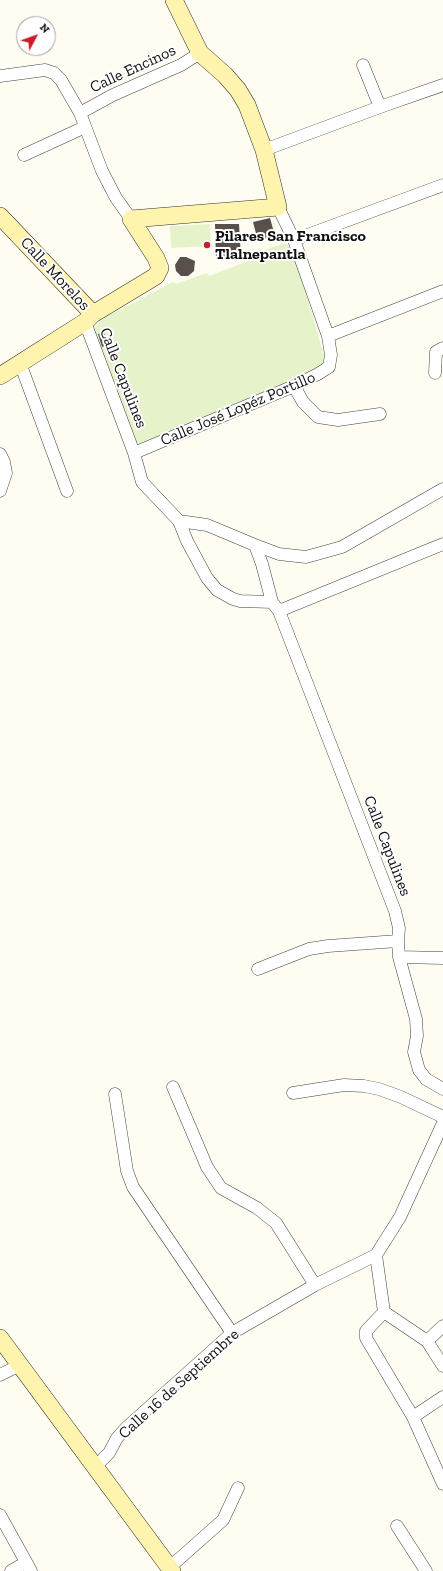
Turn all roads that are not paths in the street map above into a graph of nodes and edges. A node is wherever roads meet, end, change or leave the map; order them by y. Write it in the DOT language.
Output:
graph roads {
  1 [pos="174,0"];
  2 [pos="200,53"];
  3 [pos="363,65"];
  4 [pos="0,76"];
  5 [pos="443,85"];
  6 [pos="380,106"];
  7 [pos="80,113"];
  8 [pos="86,127"];
  9 [pos="264,150"];
  10 [pos="24,155"];
  11 [pos="443,185"];
  12 [pos="278,207"];
  13 [pos="0,216"];
  14 [pos="131,219"];
  15 [pos="294,240"];
  16 [pos="443,291"];
  17 [pos="89,318"];
  18 [pos="328,336"];
  19 [pos="443,348"];
  20 [pos="20,363"];
  21 [pos="435,373"];
  22 [pos="0,376"];
  23 [pos="294,386"];
  24 [pos="380,414"];
  25 [pos="134,453"];
  26 [pos="0,454"];
  27 [pos="443,489"];
  28 [pos="0,491"];
  29 [pos="67,491"];
  30 [pos="179,521"];
  31 [pos="443,544"];
  32 [pos="255,545"];
  33 [pos="275,607"];
  34 [pos="398,941"];
  35 [pos="399,957"];
  36 [pos="443,958"];
  37 [pos="258,969"];
  38 [pos="173,1087"];
  39 [pos="443,1089"];
  40 [pos="115,1094"];
  41 [pos="293,1094"];
  42 [pos="443,1117"];
  43 [pos="443,1123"];
  44 [pos="376,1255"];
  45 [pos="315,1285"];
  46 [pos="384,1312"];
  47 [pos="443,1326"];
  48 [pos="232,1333"];
  49 [pos="0,1338"];
  50 [pos="427,1341"];
  51 [pos="20,1365"];
  52 [pos="443,1366"];
  53 [pos="0,1375"];
  54 [pos="443,1397"];
  55 [pos="413,1417"];
  56 [pos="96,1466"];
  57 [pos="443,1484"];
  58 [pos="238,1488"];
  59 [pos="0,1515"];
  60 [pos="397,1526"];
  61 [pos="28,1567"];
  62 [pos="171,1569"];
  63 [pos="11,1571"];
  64 [pos="426,1571"];
  1 -- 2 [label="street"];
  2 -- 7 [label="street, Calle Encinos"];
  2 -- 9 [label="street, Calle José Lopéz Portillo"];
  3 -- 6 [label="street"];
  4 -- 7 [label="street"];
  5 -- 6 [label="street"];
  6 -- 9 [label="street"];
  7 -- 8 [label="street"];
  8 -- 10 [label="street"];
  8 -- 14 [label="street"];
  9 -- 12 [label="street, Calle José Lopéz Portillo"];
  11 -- 15 [label="street"];
  12 -- 14 [label="street"];
  12 -- 15 [label="street, Calle José Lopéz Portillo"];
  13 -- 17 [label="street, Calle Morelos"];
  14 -- 17 [label="street"];
  15 -- 18 [label="street, Calle José Lopéz Portillo"];
  16 -- 18 [label="street"];
  17 -- 20 [label="street"];
  17 -- 25 [label="street, Calle Capulines"];
  18 -- 23 [label="street, Calle José Lopéz Portillo"];
  19 -- 21 [label="street"];
  20 -- 22 [label="street"];
  20 -- 29 [label="street"];
  23 -- 24 [label="street"];
  23 -- 25 [label="street, Calle José Lopéz Portillo"];
  25 -- 30 [label="street, Calle Capulines"];
  26 -- 28 [label="street"];
  27 -- 32 [label="street"];
  30 -- 32 [label="street"];
  30 -- 33 [label="street, Calle Capulines"];
  31 -- 33 [label="street, Calle Capulines"];
  32 -- 33 [label="street"];
  33 -- 34 [label="street, Calle Capulines"];
  34 -- 35 [label="street, Calle Capulines"];
  34 -- 37 [label="street"];
  35 -- 36 [label="street"];
  35 -- 39 [label="street, Calle Capulines"];
  38 -- 45 [label="street"];
  40 -- 48 [label="street"];
  41 -- 42 [label="street"];
  43 -- 44 [label="street"];
  44 -- 45 [label="street, Calle 16 de Septiembre"];
  44 -- 46 [label="street"];
  45 -- 48 [label="street, Calle 16 de Septiembre"];
  46 -- 50 [label="street"];
  46 -- 55 [label="street"];
  47 -- 50 [label="street"];
  48 -- 56 [label="street, Calle 16 de Septiembre"];
  49 -- 51 [label="street"];
  50 -- 52 [label="street"];
  51 -- 53 [label="street"];
  51 -- 56 [label="street"];
  54 -- 55 [label="street"];
  55 -- 57 [label="street"];
  56 -- 62 [label="street"];
  58 -- 62 [label="street"];
  59 -- 61 [label="street"];
  60 -- 64 [label="street"];
  61 -- 63 [label="street"];
}
